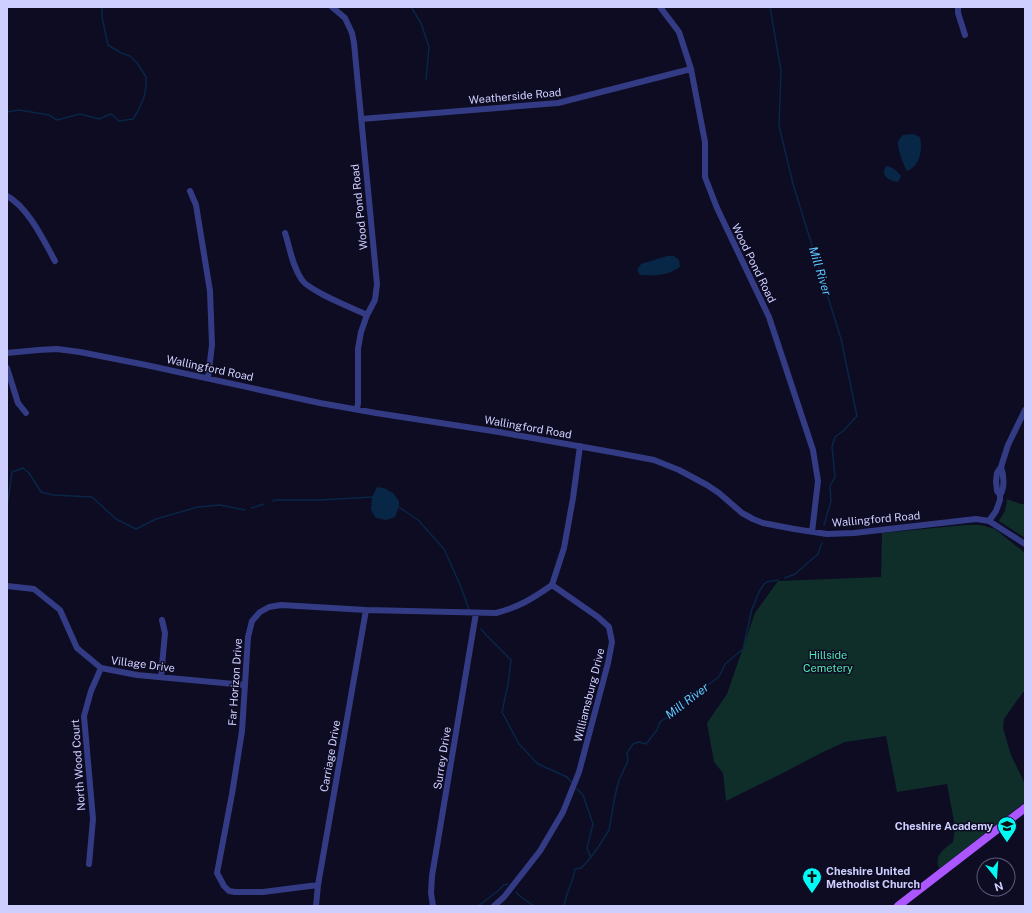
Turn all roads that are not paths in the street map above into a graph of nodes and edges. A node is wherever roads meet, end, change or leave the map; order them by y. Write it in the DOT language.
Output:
graph roads {
  1 [pos="332,7"];
  2 [pos="660,7"];
  3 [pos="958,7"];
  4 [pos="964,35"];
  5 [pos="691,69"];
  6 [pos="360,118"];
  7 [pos="190,191"];
  8 [pos="7,196"];
  9 [pos="285,233"];
  10 [pos="55,262"];
  11 [pos="367,315"];
  12 [pos="7,353"];
  13 [pos="7,368"];
  14 [pos="208,378"];
  15 [pos="357,409"];
  16 [pos="1025,410"];
  17 [pos="26,413"];
  18 [pos="580,446"];
  19 [pos="989,521"];
  20 [pos="812,532"];
  21 [pos="1025,544"];
  22 [pos="552,585"];
  23 [pos="7,586"];
  24 [pos="366,610"];
  25 [pos="476,614"];
  26 [pos="162,620"];
  27 [pos="101,668"];
  28 [pos="161,677"];
  29 [pos="245,685"];
  30 [pos="1025,808"];
  31 [pos="89,864"];
  32 [pos="318,885"];
  33 [pos="316,906"];
  34 [pos="433,906"];
  35 [pos="494,906"];
  36 [pos="898,906"];
  1 -- 6 [label="street, Wood Pond Road"];
  2 -- 5 [label="street, Wood Pond Road"];
  3 -- 4 [label="street"];
  5 -- 6 [label="street, Weatherside Road"];
  5 -- 20 [label="street, Wood Pond Road"];
  6 -- 11 [label="street, Wood Pond Road"];
  7 -- 14 [label="street"];
  8 -- 10 [label="street"];
  9 -- 11 [label="street"];
  11 -- 15 [label="street, Wood Pond Road"];
  12 -- 14 [label="street, Wallingford Road"];
  13 -- 17 [label="street"];
  14 -- 15 [label="street, Wallingford Road"];
  15 -- 18 [label="street, Wallingford Road"];
  16 -- 19 [label="street"];
  18 -- 20 [label="street, Wallingford Road"];
  18 -- 22 [label="street"];
  19 -- 20 [label="street, Wallingford Road"];
  19 -- 21 [label="street, Wallingford Road"];
  22 -- 25 [label="street, Far Horizon Drive"];
  22 -- 35 [label="street, Williamsburg Drive"];
  23 -- 27 [label="street, Village Drive"];
  24 -- 25 [label="street, Far Horizon Drive"];
  24 -- 29 [label="street, Far Horizon Drive"];
  24 -- 32 [label="street, Carriage Drive"];
  25 -- 34 [label="street, Surrey Drive"];
  26 -- 28 [label="street"];
  27 -- 28 [label="street, Village Drive"];
  27 -- 31 [label="street, North Wood Court"];
  28 -- 29 [label="street, Village Drive"];
  29 -- 32 [label="street, Far Horizon Drive"];
  30 -- 36 [label="main road"];
  32 -- 33 [label="street, Carriage Drive"];
}
